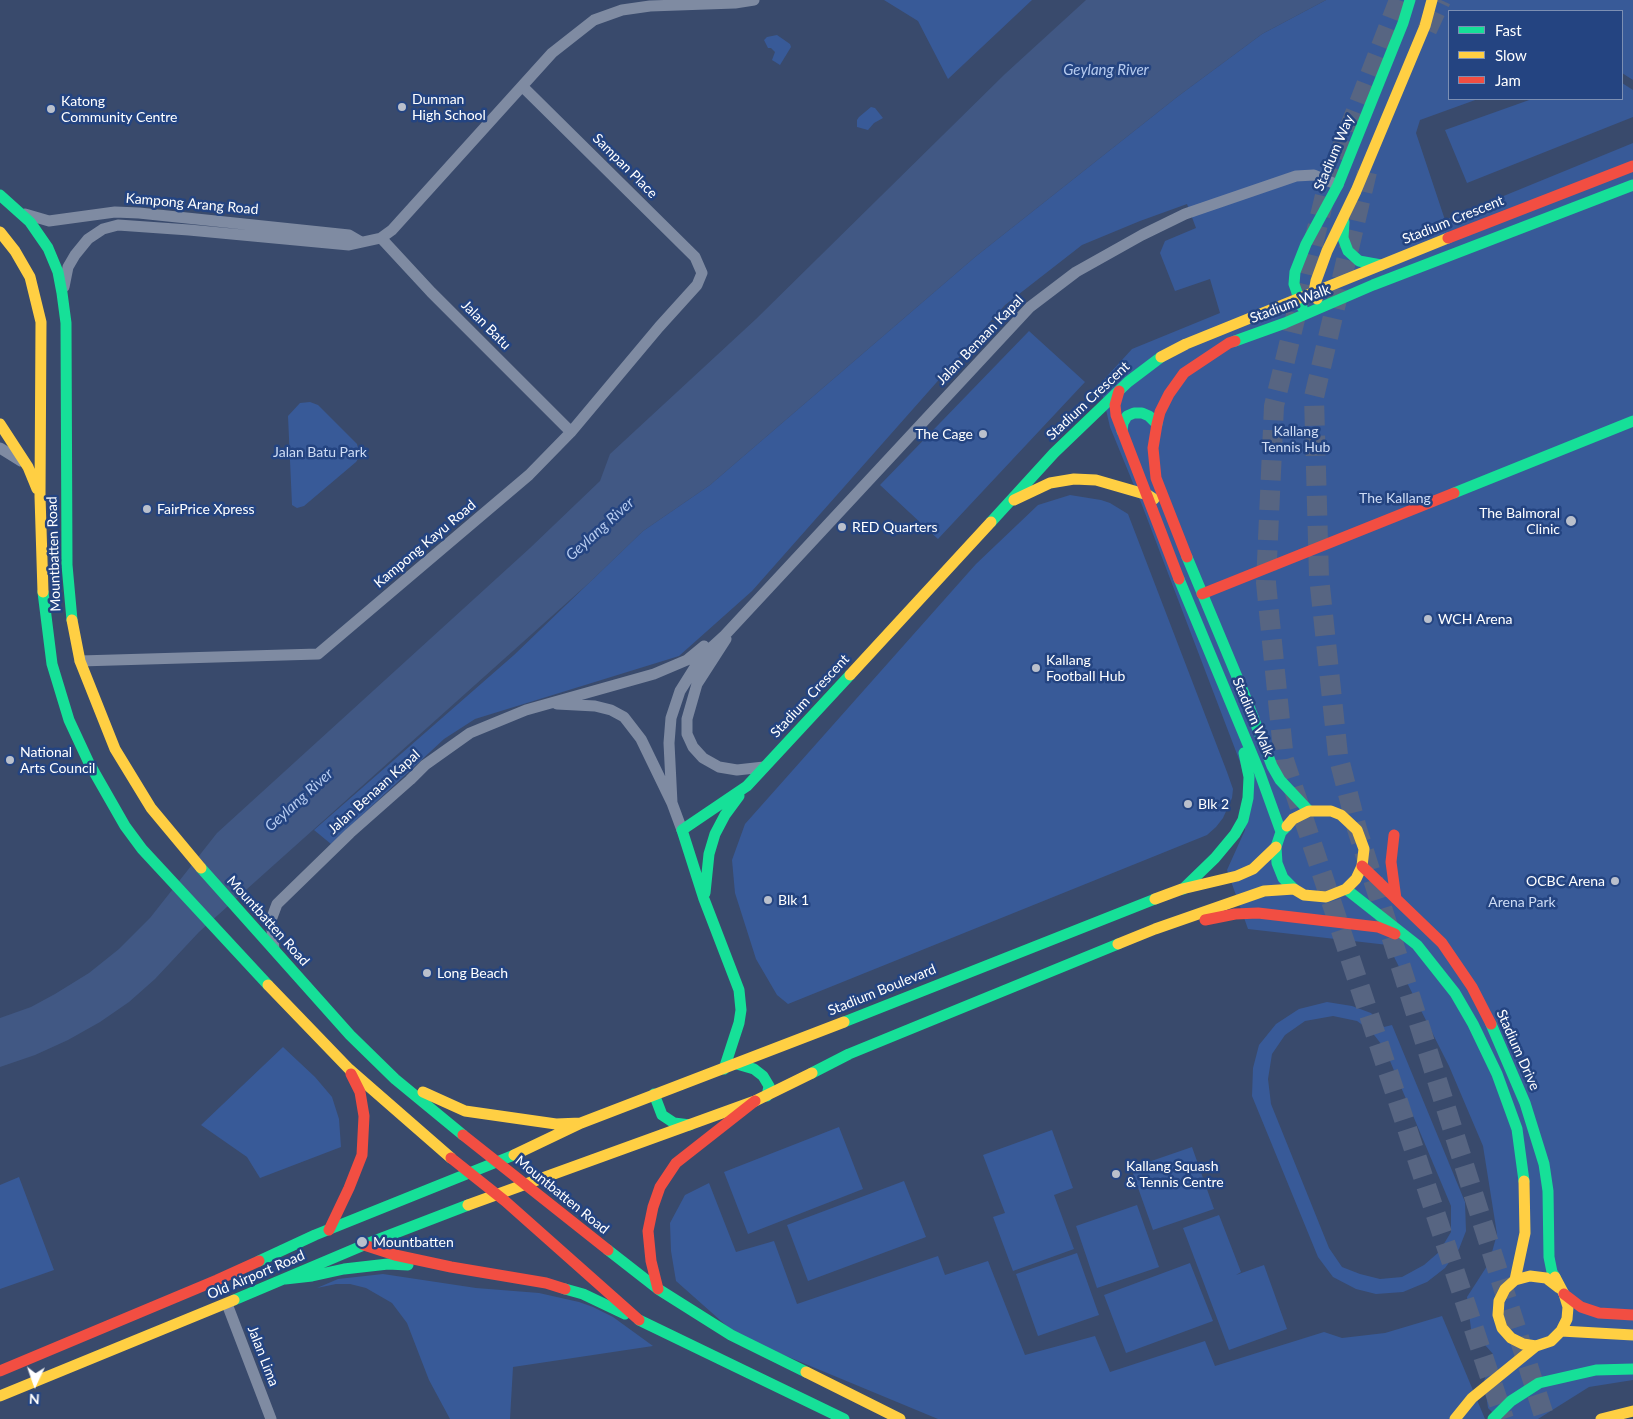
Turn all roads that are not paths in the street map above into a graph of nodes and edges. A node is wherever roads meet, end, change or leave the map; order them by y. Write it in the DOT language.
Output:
graph roads {
  1 [pos="754,0"];
  2 [pos="1410,0"];
  3 [pos="1432,0"];
  4 [pos="522,86"];
  5 [pos="1633,166"];
  6 [pos="1338,185"];
  7 [pos="1633,185"];
  8 [pos="0,195"];
  9 [pos="21,212"];
  10 [pos="1344,218"];
  11 [pos="0,232"];
  12 [pos="381,238"];
  13 [pos="361,242"];
  14 [pos="1381,265"];
  15 [pos="702,273"];
  16 [pos="1314,292"];
  17 [pos="62,293"];
  18 [pos="1298,298"];
  19 [pos="1321,309"];
  20 [pos="1305,315"];
  21 [pos="1119,391"];
  22 [pos="1633,421"];
  23 [pos="0,424"];
  24 [pos="1157,424"];
  25 [pos="1122,430"];
  26 [pos="571,432"];
  27 [pos="0,448"];
  28 [pos="28,467"];
  29 [pos="1148,495"];
  30 [pos="40,496"];
  31 [pos="1006,503"];
  32 [pos="1166,506"];
  33 [pos="1202,594"];
  34 [pos="737,621"];
  35 [pos="80,661"];
  36 [pos="548,704"];
  37 [pos="1238,720"];
  38 [pos="764,767"];
  39 [pos="747,786"];
  40 [pos="672,803"];
  41 [pos="1309,811"];
  42 [pos="682,830"];
  43 [pos="1281,832"];
  44 [pos="1394,835"];
  45 [pos="1276,847"];
  46 [pos="1362,866"];
  47 [pos="1182,889"];
  48 [pos="1346,889"];
  49 [pos="1294,890"];
  50 [pos="704,899"];
  51 [pos="1396,899"];
  52 [pos="1155,929"];
  53 [pos="1417,944"];
  54 [pos="274,949"];
  55 [pos="736,1064"];
  56 [pos="724,1068"];
  57 [pos="349,1069"];
  58 [pos="395,1079"];
  59 [pos="654,1094"];
  60 [pos="767,1096"];
  61 [pos="755,1101"];
  62 [pos="580,1123"];
  63 [pos="692,1125"];
  64 [pos="496,1161"];
  65 [pos="468,1173"];
  66 [pos="524,1184"];
  67 [pos="496,1194"];
  68 [pos="329,1230"];
  69 [pos="364,1245"];
  70 [pos="451,1267"];
  71 [pos="285,1279"];
  72 [pos="1515,1280"];
  73 [pos="658,1289"];
  74 [pos="1562,1291"];
  75 [pos="226,1304"];
  76 [pos="1633,1315"];
  77 [pos="641,1322"];
  78 [pos="1562,1331"];
  79 [pos="1633,1334"];
  80 [pos="1536,1346"];
  81 [pos="1633,1369"];
  82 [pos="0,1371"];
  83 [pos="0,1396"];
  84 [pos="1633,1411"];
  85 [pos="271,1419"];
  86 [pos="844,1419"];
  87 [pos="900,1419"];
  88 [pos="1455,1419"];
  89 [pos="1493,1419"];
  90 [pos="1590,1419"];
  91 [pos="1602,1419"];
  1 -- 4 [label="street"];
  2 -- 6 [label="main road, Stadium Way"];
  3 -- 10 [label="main road"];
  4 -- 12 [label="street"];
  4 -- 15 [label="street, Sampan Place"];
  5 -- 14 [label="main road, Stadium Crescent"];
  6 -- 18 [label="main road, Stadium Way"];
  6 -- 34 [label="street, Jalan Benaan Kapal"];
  7 -- 19 [label="main road, Stadium Walk"];
  8 -- 9 [label="main road, Mountbatten Road"];
  9 -- 13 [label="street, Kampong Arang Road"];
  9 -- 17 [label="main road, Mountbatten Road"];
  10 -- 14 [label="main road"];
  10 -- 16 [label="main road"];
  11 -- 30 [label="main road, Mountbatten Road"];
  12 -- 13 [label="street, Kampong Arang Road"];
  12 -- 26 [label="street, Jalan Batu"];
  13 -- 17 [label="street, Kampong Arang Road"];
  14 -- 16 [label="main road, Stadium Crescent"];
  15 -- 26 [label="street, Kampong Kayu Road"];
  16 -- 18 [label="main road, Stadium Crescent"];
  16 -- 19 [label="main road"];
  17 -- 35 [label="main road, Mountbatten Road"];
  18 -- 20 [label="main road, Stadium Way"];
  18 -- 21 [label="main road, Stadium Crescent"];
  19 -- 20 [label="main road, Stadium Walk"];
  20 -- 24 [label="main road, Stadium Walk"];
  21 -- 25 [label="main road, Stadium Walk"];
  21 -- 31 [label="main road, Stadium Crescent"];
  22 -- 33 [label="main road"];
  23 -- 28 [label="main road"];
  24 -- 25 [label="main road"];
  24 -- 32 [label="main road, Stadium Walk"];
  25 -- 29 [label="main road, Stadium Walk"];
  26 -- 35 [label="street, Kampong Kayu Road"];
  27 -- 28 [label="street"];
  28 -- 30 [label="main road"];
  29 -- 31 [label="main road"];
  29 -- 32 [label="main road"];
  29 -- 37 [label="main road, Stadium Walk"];
  30 -- 57 [label="main road, Mountbatten Road"];
  31 -- 38 [label="main road, Stadium Crescent"];
  32 -- 33 [label="main road, Stadium Walk"];
  33 -- 41 [label="main road, Stadium Walk"];
  34 -- 36 [label="street, Jalan Benaan Kapal"];
  34 -- 38 [label="street"];
  34 -- 40 [label="street, Jalan Benaan Kapal"];
  35 -- 54 [label="main road, Mountbatten Road"];
  36 -- 40 [label="street, Jalan Benaan Kapal"];
  36 -- 54 [label="street, Jalan Benaan Kapal"];
  37 -- 43 [label="main road, Stadium Walk"];
  37 -- 47 [label="main road"];
  38 -- 39 [label="main road, Stadium Crescent"];
  39 -- 42 [label="main road, Stadium Crescent"];
  39 -- 50 [label="main road"];
  40 -- 42 [label="street, Jalan Benaan Kapal"];
  41 -- 43 [label="main road"];
  41 -- 46 [label="main road"];
  42 -- 50 [label="main road, Jalan Benaan Kapal"];
  43 -- 45 [label="main road, Stadium Boulevard"];
  44 -- 51 [label="main road"];
  45 -- 47 [label="main road, Stadium Boulevard"];
  45 -- 49 [label="main road, Stadium Boulevard"];
  46 -- 48 [label="main road"];
  46 -- 51 [label="main road, Stadium Drive"];
  47 -- 55 [label="main road, Stadium Boulevard"];
  48 -- 49 [label="main road"];
  48 -- 53 [label="main road"];
  49 -- 52 [label="main road"];
  50 -- 56 [label="main road"];
  51 -- 74 [label="main road, Stadium Drive"];
  52 -- 53 [label="main road"];
  52 -- 60 [label="main road"];
  53 -- 72 [label="main road"];
  54 -- 58 [label="main road, Mountbatten Road"];
  55 -- 56 [label="main road, Stadium Boulevard"];
  55 -- 60 [label="main road"];
  56 -- 59 [label="main road, Stadium Boulevard"];
  57 -- 65 [label="main road, Mountbatten Road"];
  57 -- 68 [label="main road"];
  58 -- 62 [label="main road"];
  58 -- 64 [label="main road, Mountbatten Road"];
  59 -- 62 [label="main road, Stadium Boulevard"];
  59 -- 63 [label="main road"];
  60 -- 61 [label="main road"];
  61 -- 63 [label="main road"];
  61 -- 73 [label="main road"];
  62 -- 64 [label="main road, Stadium Boulevard"];
  63 -- 66 [label="main road"];
  64 -- 65 [label="main road, Old Airport Road"];
  64 -- 66 [label="main road, Mountbatten Road"];
  65 -- 67 [label="main road, Mountbatten Road"];
  65 -- 68 [label="main road, Old Airport Road"];
  66 -- 67 [label="main road, Old Airport Road"];
  66 -- 73 [label="main road, Mountbatten Road"];
  67 -- 69 [label="main road, Old Airport Road"];
  67 -- 77 [label="main road, Mountbatten Road"];
  68 -- 82 [label="main road, Old Airport Road"];
  69 -- 70 [label="main road"];
  69 -- 71 [label="main road, Old Airport Road"];
  70 -- 71 [label="main road"];
  70 -- 77 [label="main road"];
  71 -- 75 [label="main road, Old Airport Road"];
  72 -- 74 [label="main road"];
  72 -- 80 [label="main road"];
  73 -- 87 [label="main road, Mountbatten Road"];
  74 -- 76 [label="main road"];
  74 -- 78 [label="main road, Stadium Drive"];
  75 -- 83 [label="main road, Old Airport Road"];
  75 -- 85 [label="street, Jalan Lima"];
  77 -- 86 [label="main road, Mountbatten Road"];
  78 -- 79 [label="main road"];
  78 -- 80 [label="main road"];
  80 -- 88 [label="main road"];
  81 -- 89 [label="main road"];
  84 -- 91 [label="main road"];
  90 -- 91 [label="main road"];
}
